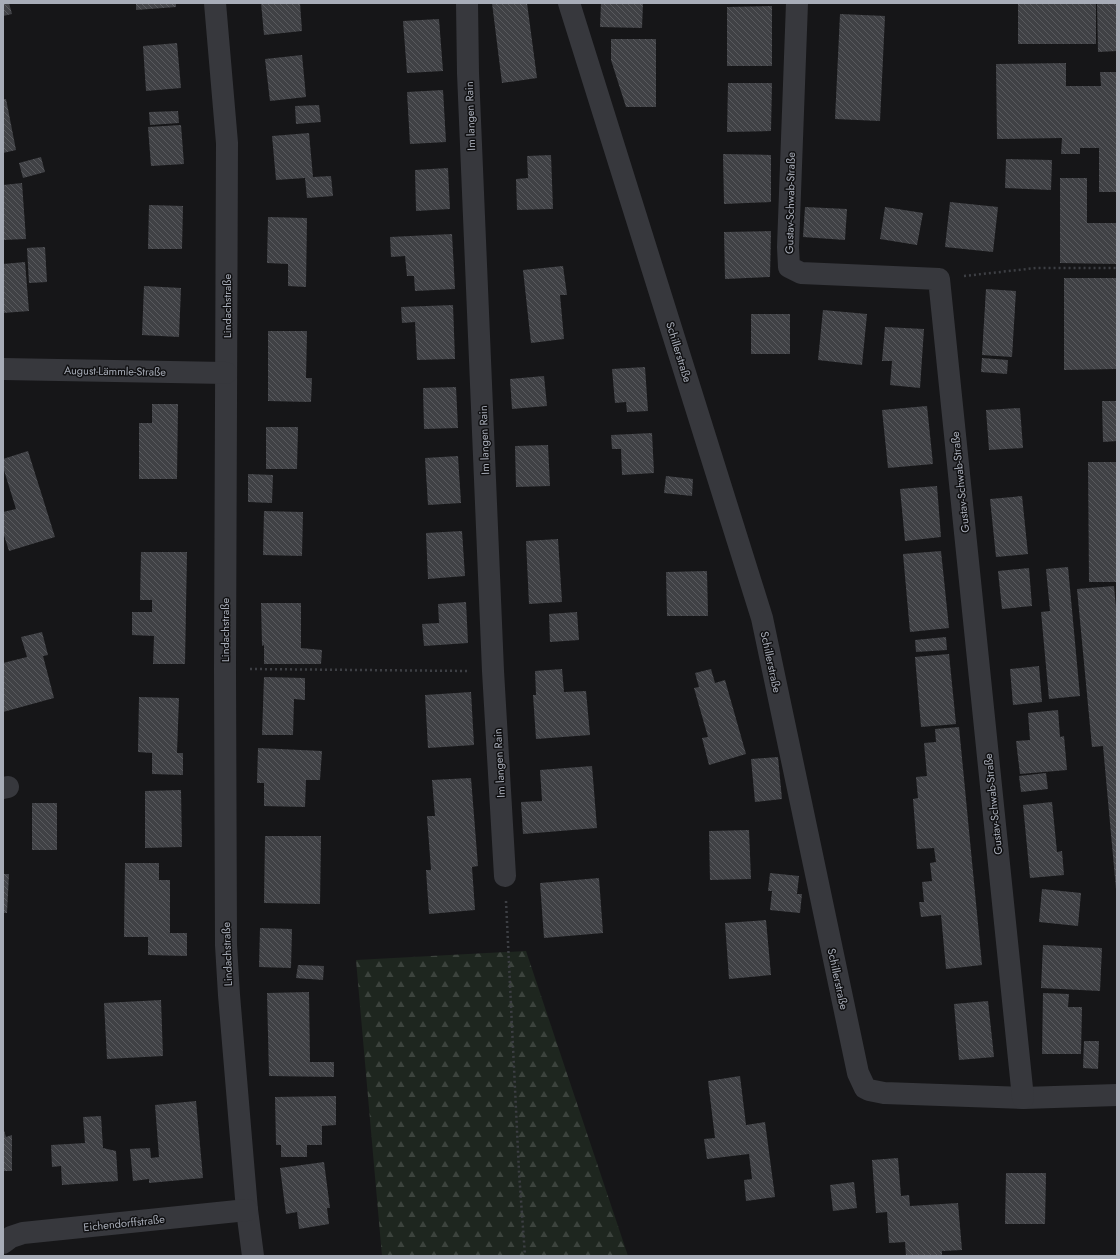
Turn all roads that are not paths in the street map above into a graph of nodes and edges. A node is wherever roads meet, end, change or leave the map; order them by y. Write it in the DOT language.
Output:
graph roads {
  1 [pos="215,3"];
  2 [pos="467,3"];
  3 [pos="569,3"];
  4 [pos="796,3"];
  5 [pos="3,369"];
  6 [pos="226,373"];
  7 [pos="505,876"];
  8 [pos="1117,1095"];
  9 [pos="1023,1098"];
  10 [pos="247,1210"];
  11 [pos="3,1243"];
  12 [pos="253,1256"];
  1 -- 6 [label="street, Lindachstraße"];
  2 -- 7 [label="street, Im langen Rain"];
  3 -- 9 [label="street, Schillerstraße"];
  4 -- 9 [label="street, Gustav-Schwab-Straße"];
  5 -- 6 [label="street, August-Lämmle-Straße"];
  6 -- 10 [label="street, Lindachstraße"];
  8 -- 9 [label="street, Schillerstraße"];
  10 -- 11 [label="street, Eichendorffstraße"];
  10 -- 12 [label="street, Lindachstraße"];
}
